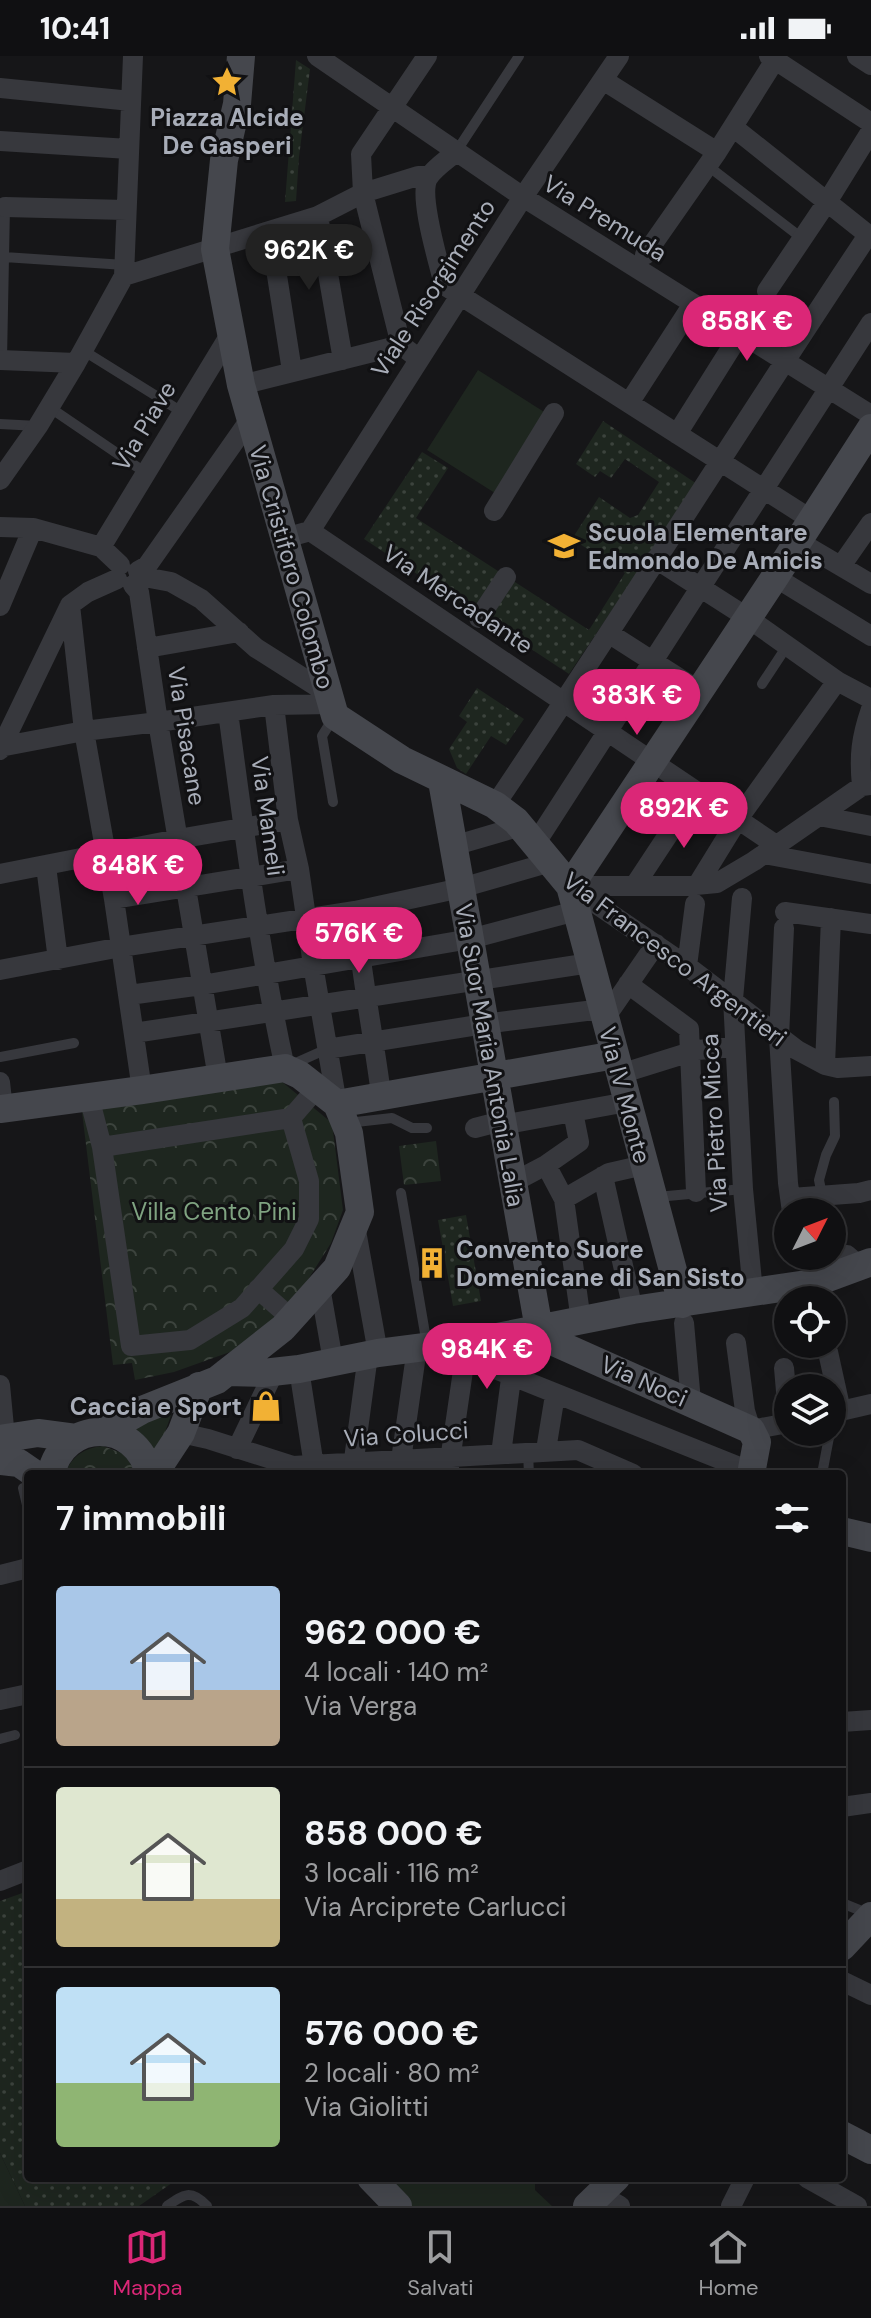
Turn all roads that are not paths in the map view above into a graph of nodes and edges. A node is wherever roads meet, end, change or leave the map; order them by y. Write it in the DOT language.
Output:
graph roads {
  1 [pos="133,56"];
  2 [pos="224,56"];
  3 [pos="241,56"];
  4 [pos="317,56"];
  5 [pos="519,56"];
  6 [pos="619,56"];
  7 [pos="857,56"];
  8 [pos="424,57"];
  9 [pos="779,59"];
  10 [pos="871,65"];
  11 [pos="603,80"];
  12 [pos="0,88"];
  13 [pos="131,101"];
  14 [pos="392,108"];
  15 [pos="871,123"];
  16 [pos="733,127"];
  17 [pos="871,131"];
  18 [pos="0,141"];
  19 [pos="129,149"];
  20 [pos="456,152"];
  21 [pos="713,159"];
  22 [pos="224,160"];
  23 [pos="429,176"];
  24 [pos="363,193"];
  25 [pos="523,197"];
  26 [pos="827,202"];
  27 [pos="5,207"];
  28 [pos="126,210"];
  29 [pos="318,216"];
  30 [pos="270,231"];
  31 [pos="869,236"];
  32 [pos="803,239"];
  33 [pos="215,249"];
  34 [pos="645,255"];
  35 [pos="4,257"];
  36 [pos="124,271"];
  37 [pos="767,291"];
  38 [pos="459,295"];
  39 [pos="693,304"];
  40 [pos="753,313"];
  41 [pos="871,323"];
  42 [pos="231,333"];
  43 [pos="740,333"];
  44 [pos="401,345"];
  45 [pos="80,357"];
  46 [pos="419,359"];
  47 [pos="1,360"];
  48 [pos="343,360"];
  49 [pos="784,360"];
  50 [pos="292,371"];
  51 [pos="241,385"];
  52 [pos="829,388"];
  53 [pos="629,403"];
  54 [pos="49,407"];
  55 [pos="182,412"];
  56 [pos="554,413"];
  57 [pos="871,415"];
  58 [pos="251,418"];
  59 [pos="0,424"];
  60 [pos="38,426"];
  61 [pos="871,428"];
  62 [pos="677,434"];
  63 [pos="721,462"];
  64 [pos="146,473"];
  65 [pos="0,479"];
  66 [pos="764,488"];
  67 [pos="494,511"];
  68 [pos="871,524"];
  69 [pos="0,527"];
  70 [pos="33,528"];
  71 [pos="805,530"];
  72 [pos="298,534"];
  73 [pos="101,547"];
  74 [pos="656,559"];
  75 [pos="841,566"];
  76 [pos="506,577"];
  77 [pos="775,577"];
  78 [pos="131,578"];
  79 [pos="871,584"];
  80 [pos="699,587"];
  81 [pos="70,605"];
  82 [pos="0,606"];
  83 [pos="479,618"];
  84 [pos="748,618"];
  85 [pos="239,632"];
  86 [pos="870,632"];
  87 [pos="610,634"];
  88 [pos="787,646"];
  89 [pos="147,648"];
  90 [pos="653,661"];
  91 [pos="837,681"];
  92 [pos="762,684"];
  93 [pos="699,691"];
  94 [pos="871,699"];
  95 [pos="565,702"];
  96 [pos="331,704"];
  97 [pos="274,705"];
  98 [pos="871,709"];
  99 [pos="228,712"];
  100 [pos="158,722"];
  101 [pos="607,730"];
  102 [pos="84,731"];
  103 [pos="0,748"];
  104 [pos="653,761"];
  105 [pos="442,781"];
  106 [pos="867,785"];
  107 [pos="697,791"];
  108 [pos="333,802"];
  109 [pos="495,805"];
  110 [pos="819,816"];
  111 [pos="738,819"];
  112 [pos="288,820"];
  113 [pos="871,826"];
  114 [pos="243,828"];
  115 [pos="178,839"];
  116 [pos="536,844"];
  117 [pos="453,846"];
  118 [pos="770,849"];
  119 [pos="106,853"];
  120 [pos="46,866"];
  121 [pos="299,869"];
  122 [pos="0,874"];
  123 [pos="871,874"];
  124 [pos="250,877"];
  125 [pos="635,885"];
  126 [pos="186,887"];
  127 [pos="461,888"];
  128 [pos="697,894"];
  129 [pos="573,898"];
  130 [pos="742,898"];
  131 [pos="114,899"];
  132 [pos="355,911"];
  133 [pos="305,917"];
  134 [pos="831,918"];
  135 [pos="871,924"];
  136 [pos="258,926"];
  137 [pos="193,936"];
  138 [pos="470,939"];
  139 [pos="656,944"];
  140 [pos="121,947"];
  141 [pos="360,957"];
  142 [pos="58,960"];
  143 [pos="590,963"];
  144 [pos="313,965"];
  145 [pos="687,966"];
  146 [pos="0,970"];
  147 [pos="266,973"];
  148 [pos="477,979"];
  149 [pos="628,984"];
  150 [pos="202,985"];
  151 [pos="129,995"];
  152 [pos="365,996"];
  153 [pos="733,999"];
  154 [pos="320,1003"];
  155 [pos="273,1011"];
  156 [pos="604,1013"];
  157 [pos="209,1022"];
  158 [pos="484,1024"];
  159 [pos="134,1033"];
  160 [pos="779,1037"];
  161 [pos="374,1042"];
  162 [pos="74,1043"];
  163 [pos="735,1047"];
  164 [pos="327,1049"];
  165 [pos="690,1053"];
  166 [pos="0,1057"];
  167 [pos="618,1065"];
  168 [pos="825,1065"];
  169 [pos="871,1066"];
  170 [pos="285,1068"];
  171 [pos="494,1075"];
  172 [pos="218,1078"];
  173 [pos="142,1090"];
  174 [pos="381,1094"];
  175 [pos="89,1097"];
  176 [pos="1,1100"];
  177 [pos="627,1102"];
  178 [pos="834,1102"];
  179 [pos="333,1105"];
  180 [pos="573,1112"];
  181 [pos="291,1118"];
  182 [pos="493,1124"];
  183 [pos="427,1128"];
  184 [pos="102,1147"];
  185 [pos="546,1165"];
  186 [pos="644,1165"];
  187 [pos="603,1176"];
  188 [pos="512,1183"];
  189 [pos="743,1189"];
  190 [pos="871,1190"];
  191 [pos="696,1192"];
  192 [pos="401,1193"];
  193 [pos="822,1195"];
  194 [pos="652,1197"];
  195 [pos="791,1198"];
  196 [pos="813,1198"];
  197 [pos="564,1199"];
  198 [pos="355,1225"];
  199 [pos="846,1255"];
  200 [pos="866,1264"];
  201 [pos="320,1287"];
  202 [pos="258,1289"];
  203 [pos="753,1292"];
  204 [pos="633,1310"];
  205 [pos="683,1314"];
  206 [pos="581,1321"];
  207 [pos="278,1323"];
  208 [pos="528,1331"];
  209 [pos="736,1343"];
  210 [pos="422,1348"];
  211 [pos="465,1350"];
  212 [pos="373,1354"];
  213 [pos="333,1361"];
  214 [pos="784,1368"];
  215 [pos="278,1371"];
  216 [pos="227,1372"];
  217 [pos="785,1374"];
  218 [pos="511,1377"];
  219 [pos="0,1385"];
  220 [pos="199,1386"];
  221 [pos="555,1395"];
  222 [pos="691,1402"];
  223 [pos="871,1404"];
  224 [pos="846,1413"];
  225 [pos="774,1426"];
  226 [pos="751,1430"];
  227 [pos="181,1433"];
  228 [pos="90,1435"];
  229 [pos="2,1446"];
  230 [pos="828,1446"];
  231 [pos="237,1449"];
  232 [pos="537,1452"];
  233 [pos="501,1454"];
  234 [pos="314,1466"];
  235 [pos="449,1466"];
  236 [pos="400,1467"];
  237 [pos="353,1468"];
  238 [pos="52,1470"];
  239 [pos="149,1470"];
  240 [pos="154,1470"];
  241 [pos="530,1470"];
  242 [pos="611,1470"];
  243 [pos="744,1470"];
  244 [pos="752,1470"];
  245 [pos="823,1470"];
  246 [pos="24,1472"];
  247 [pos="846,1532"];
  248 [pos="871,1538"];
  249 [pos="24,1569"];
  250 [pos="0,1575"];
  251 [pos="24,1695"];
  252 [pos="0,1700"];
  253 [pos="871,1720"];
  254 [pos="846,1722"];
  255 [pos="15,1735"];
  256 [pos="0,1739"];
  257 [pos="871,1803"];
  258 [pos="846,1806"];
  259 [pos="24,1872"];
  260 [pos="0,1881"];
  261 [pos="846,1905"];
  262 [pos="871,1916"];
  263 [pos="846,1943"];
  264 [pos="846,1983"];
  265 [pos="871,1995"];
  266 [pos="846,2137"];
  267 [pos="871,2150"];
  268 [pos="375,2182"];
  269 [pos="743,2182"];
  270 [pos="814,2182"];
  271 [pos="871,2191"];
  272 [pos="735,2204"];
  273 [pos="167,2206"];
  274 [pos="207,2206"];
  275 [pos="398,2206"];
  276 [pos="857,2206"];
  277 [pos="865,2206"];
  1 -- 13 [label="street"];
  2 -- 22 [label="street"];
  3 -- 22 [label="street"];
  4 -- 14 [label="street, Via Premuda"];
  5 -- 20 [label="lane"];
  6 -- 11 [label="street, Viale Risorgimento"];
  7 -- 10 [label="street"];
  8 -- 14 [label="street"];
  9 -- 15 [label="street"];
  9 -- 16 [label="street"];
  11 -- 21 [label="street"];
  11 -- 25 [label="street, Viale Risorgimento"];
  12 -- 13 [label="street"];
  13 -- 19 [label="street"];
  14 -- 20 [label="street, Via Premuda"];
  14 -- 24 [label="street"];
  16 -- 21 [label="street"];
  16 -- 26 [label="street"];
  17 -- 26 [label="street"];
  18 -- 19 [label="street"];
  19 -- 28 [label="street"];
  20 -- 23 [label="street"];
  20 -- 25 [label="street, Via Premuda"];
  21 -- 32 [label="lane"];
  21 -- 34 [label="street"];
  22 -- 33 [label="street, Via Cristiforo Colombo"];
  23 -- 24 [label="street"];
  23 -- 38 [label="street"];
  24 -- 29 [label="street"];
  24 -- 44 [label="street"];
  25 -- 38 [label="street, Viale Risorgimento"];
  25 -- 39 [label="street, Via Premuda"];
  26 -- 31 [label="street"];
  26 -- 32 [label="street"];
  27 -- 28 [label="street"];
  27 -- 35 [label="lane"];
  28 -- 36 [label="street"];
  29 -- 30 [label="street"];
  29 -- 48 [label="street"];
  30 -- 33 [label="street"];
  30 -- 50 [label="street"];
  31 -- 49 [label="street"];
  32 -- 37 [label="street"];
  33 -- 36 [label="street"];
  33 -- 42 [label="street, Via Cristiforo Colombo"];
  35 -- 36 [label="lane"];
  35 -- 47 [label="lane"];
  36 -- 45 [label="street"];
  38 -- 46 [label="street, Viale Risorgimento"];
  38 -- 53 [label="street"];
  39 -- 43 [label="street, Via Premuda"];
  39 -- 53 [label="street"];
  40 -- 43 [label="street"];
  41 -- 52 [label="street"];
  42 -- 51 [label="street, Via Cristiforo Colombo"];
  42 -- 55 [label="street, Via Piave"];
  43 -- 49 [label="street, Via Premuda"];
  43 -- 62 [label="street"];
  44 -- 46 [label="street"];
  44 -- 48 [label="street"];
  45 -- 47 [label="street"];
  45 -- 54 [label="street"];
  45 -- 55 [label="lane"];
  46 -- 72 [label="street, Viale Risorgimento"];
  48 -- 50 [label="street"];
  49 -- 52 [label="street, Via Premuda"];
  49 -- 63 [label="street"];
  50 -- 51 [label="street"];
  51 -- 58 [label="street, Via Cristiforo Colombo"];
  52 -- 57 [label="street, Via Premuda"];
  52 -- 66 [label="street"];
  53 -- 62 [label="street"];
  54 -- 60 [label="street"];
  54 -- 64 [label="lane"];
  55 -- 64 [label="street, Via Piave"];
  56 -- 67 [label="street"];
  58 -- 72 [label="street, Via Cristiforo Colombo"];
  58 -- 78 [label="street"];
  59 -- 60 [label="lane"];
  60 -- 65 [label="street"];
  61 -- 71 [label="street"];
  62 -- 63 [label="street"];
  63 -- 66 [label="street"];
  63 -- 74 [label="street"];
  64 -- 73 [label="street, Via Piave"];
  66 -- 71 [label="street"];
  66 -- 80 [label="street"];
  68 -- 75 [label="street"];
  69 -- 70 [label="street"];
  70 -- 73 [label="street"];
  70 -- 82 [label="street"];
  71 -- 75 [label="street"];
  71 -- 77 [label="street"];
  72 -- 95 [label="street, Via Mercadante"];
  72 -- 96 [label="street, Via Cristiforo Colombo"];
  73 -- 78 [label="street"];
  74 -- 80 [label="street"];
  74 -- 87 [label="street"];
  75 -- 79 [label="street"];
  76 -- 83 [label="street"];
  77 -- 84 [label="street"];
  77 -- 86 [label="street"];
  78 -- 81 [label="street"];
  78 -- 85 [label="street"];
  78 -- 89 [label="street, Via Pisacane"];
  80 -- 84 [label="street"];
  80 -- 90 [label="street"];
  81 -- 102 [label="street"];
  81 -- 103 [label="street"];
  84 -- 88 [label="street"];
  84 -- 93 [label="street"];
  85 -- 89 [label="street"];
  85 -- 96 [label="street"];
  87 -- 90 [label="street"];
  87 -- 95 [label="street"];
  88 -- 91 [label="street"];
  88 -- 92 [label="lane"];
  89 -- 100 [label="street, Via Pisacane"];
  90 -- 93 [label="street"];
  90 -- 101 [label="street"];
  91 -- 94 [label="street"];
  91 -- 111 [label="street"];
  93 -- 104 [label="street"];
  95 -- 101 [label="street, Via Mercadante"];
  95 -- 109 [label="street"];
  96 -- 97 [label="street"];
  96 -- 105 [label="street, Via Francesco Argentieri"];
  96 -- 108 [label="lane"];
  97 -- 99 [label="street"];
  97 -- 112 [label="street"];
  98 -- 106 [label="street"];
  99 -- 100 [label="street"];
  99 -- 114 [label="street, Via Mameli"];
  100 -- 102 [label="street"];
  100 -- 115 [label="street, Via Pisacane"];
  101 -- 104 [label="street, Via Mercadante"];
  101 -- 116 [label="street"];
  102 -- 103 [label="street"];
  102 -- 119 [label="street"];
  104 -- 107 [label="street, Via Mercadante"];
  104 -- 129 [label="street"];
  105 -- 109 [label="street, Via Francesco Argentieri"];
  105 -- 117 [label="street, Via Suor Maria Antonia Lalia"];
  106 -- 110 [label="street"];
  107 -- 111 [label="street, Via Mercadante"];
  107 -- 125 [label="street"];
  109 -- 116 [label="street, Via Francesco Argentieri"];
  110 -- 113 [label="street"];
  110 -- 118 [label="street"];
  111 -- 118 [label="street, Via Mercadante"];
  111 -- 128 [label="street"];
  112 -- 114 [label="street"];
  112 -- 121 [label="street"];
  114 -- 115 [label="street"];
  114 -- 124 [label="street, Via Mameli"];
  115 -- 119 [label="street"];
  115 -- 126 [label="street, Via Pisacane"];
  116 -- 117 [label="street"];
  116 -- 127 [label="street"];
  116 -- 129 [label="street, Via Francesco Argentieri"];
  117 -- 127 [label="street, Via Suor Maria Antonia Lalia"];
  118 -- 123 [label="street"];
  118 -- 128 [label="street"];
  119 -- 120 [label="street"];
  119 -- 131 [label="street"];
  120 -- 122 [label="street"];
  120 -- 142 [label="street"];
  121 -- 124 [label="street"];
  121 -- 133 [label="street"];
  124 -- 126 [label="street"];
  124 -- 136 [label="street, Via Mameli"];
  125 -- 128 [label="street"];
  125 -- 129 [label="street"];
  126 -- 131 [label="street"];
  126 -- 137 [label="street, Via Pisacane"];
  127 -- 132 [label="street"];
  127 -- 138 [label="street, Via Suor Maria Antonia Lalia"];
  128 -- 145 [label="street"];
  129 -- 138 [label="street"];
  129 -- 139 [label="street, Via Francesco Argentieri"];
  129 -- 143 [label="street, Via IV Monte"];
  130 -- 153 [label="street, Via Pietro Micca"];
  131 -- 140 [label="street"];
  132 -- 133 [label="street"];
  132 -- 141 [label="street"];
  133 -- 136 [label="street"];
  133 -- 144 [label="street"];
  134 -- 135 [label="street"];
  134 -- 160 [label="street"];
  134 -- 168 [label="street"];
  136 -- 137 [label="street"];
  136 -- 147 [label="street, Via Mameli"];
  137 -- 140 [label="street"];
  137 -- 150 [label="street, Via Pisacane"];
  138 -- 141 [label="street"];
  138 -- 148 [label="street, Via Suor Maria Antonia Lalia"];
  139 -- 145 [label="street, Via Francesco Argentieri"];
  139 -- 149 [label="street"];
  140 -- 142 [label="street"];
  140 -- 151 [label="street"];
  141 -- 144 [label="street"];
  141 -- 152 [label="street"];
  142 -- 146 [label="street"];
  143 -- 148 [label="street"];
  143 -- 156 [label="street, Via IV Monte"];
  144 -- 147 [label="street"];
  144 -- 154 [label="street"];
  145 -- 153 [label="street, Via Francesco Argentieri"];
  147 -- 150 [label="street"];
  147 -- 155 [label="street, Via Mameli"];
  148 -- 152 [label="street"];
  148 -- 158 [label="street, Via Suor Maria Antonia Lalia"];
  149 -- 156 [label="street"];
  149 -- 165 [label="street"];
  150 -- 151 [label="street"];
  150 -- 157 [label="street, Via Pisacane"];
  151 -- 159 [label="street"];
  152 -- 154 [label="street"];
  152 -- 161 [label="street"];
  153 -- 160 [label="street, Via Francesco Argentieri"];
  153 -- 163 [label="street, Via Pietro Micca"];
  154 -- 155 [label="street"];
  154 -- 164 [label="street"];
  155 -- 157 [label="street"];
  155 -- 170 [label="street, Via Mameli"];
  156 -- 158 [label="street"];
  156 -- 167 [label="street, Via IV Monte"];
  157 -- 159 [label="street"];
  157 -- 172 [label="street, Via Pisacane"];
  158 -- 161 [label="street"];
  158 -- 171 [label="street, Via Suor Maria Antonia Lalia"];
  159 -- 173 [label="street"];
  160 -- 168 [label="street, Via Francesco Argentieri"];
  160 -- 195 [label="street"];
  161 -- 164 [label="street"];
  161 -- 174 [label="street"];
  162 -- 166 [label="lane"];
  163 -- 165 [label="street"];
  163 -- 189 [label="street, Via Pietro Micca"];
  164 -- 170 [label="lane"];
  164 -- 179 [label="street"];
  165 -- 167 [label="street"];
  165 -- 191 [label="street"];
  167 -- 171 [label="street"];
  167 -- 177 [label="street, Via IV Monte"];
  168 -- 169 [label="street, Via Francesco Argentieri"];
  170 -- 172 [label="street"];
  170 -- 179 [label="street"];
  171 -- 174 [label="street"];
  171 -- 182 [label="street, Via Suor Maria Antonia Lalia"];
  172 -- 173 [label="street"];
  173 -- 175 [label="street"];
  174 -- 179 [label="street"];
  175 -- 176 [label="street"];
  175 -- 184 [label="street"];
  177 -- 180 [label="street"];
  177 -- 186 [label="street, Via IV Monte"];
  178 -- 193 [label="lane"];
  179 -- 181 [label="street"];
  179 -- 183 [label="lane"];
  179 -- 198 [label="street"];
  180 -- 182 [label="street"];
  180 -- 185 [label="street"];
  181 -- 184 [label="street"];
  181 -- 202 [label="street"];
  182 -- 188 [label="street, Via Suor Maria Antonia Lalia"];
  184 -- 202 [label="street"];
  185 -- 188 [label="street"];
  185 -- 197 [label="street"];
  186 -- 187 [label="street"];
  186 -- 194 [label="street, Via IV Monte"];
  187 -- 197 [label="street"];
  187 -- 204 [label="street"];
  188 -- 208 [label="street, Via Suor Maria Antonia Lalia"];
  189 -- 191 [label="lane"];
  189 -- 203 [label="street, Via Pietro Micca"];
  190 -- 193 [label="street"];
  191 -- 194 [label="lane"];
  192 -- 210 [label="lane"];
  193 -- 196 [label="street"];
  194 -- 205 [label="street, Via IV Monte"];
  197 -- 206 [label="street"];
  198 -- 201 [label="street"];
  198 -- 212 [label="street"];
  199 -- 200 [label="street"];
  200 -- 203 [label="street"];
  201 -- 207 [label="street"];
  201 -- 213 [label="street"];
  202 -- 207 [label="street"];
  203 -- 205 [label="street"];
  204 -- 205 [label="street"];
  204 -- 206 [label="street"];
  205 -- 222 [label="street"];
  206 -- 208 [label="street"];
  207 -- 215 [label="street"];
  207 -- 216 [label="street"];
  208 -- 211 [label="street"];
  208 -- 218 [label="street"];
  208 -- 222 [label="street, Via Noci"];
  209 -- 226 [label="street"];
  210 -- 211 [label="street"];
  210 -- 212 [label="street"];
  210 -- 236 [label="street"];
  211 -- 218 [label="street"];
  211 -- 235 [label="street"];
  212 -- 213 [label="street"];
  212 -- 237 [label="street"];
  213 -- 215 [label="street"];
  214 -- 217 [label="street"];
  215 -- 216 [label="street"];
  215 -- 231 [label="street"];
  215 -- 234 [label="street"];
  216 -- 220 [label="street"];
  218 -- 221 [label="street"];
  218 -- 233 [label="street"];
  219 -- 229 [label="street"];
  220 -- 227 [label="street"];
  220 -- 228 [label="street"];
  221 -- 232 [label="street"];
  221 -- 243 [label="street"];
  222 -- 226 [label="street, Via Noci"];
  223 -- 224 [label="street"];
  225 -- 226 [label="street"];
  226 -- 244 [label="street"];
  227 -- 231 [label="street, Via Colucci"];
  227 -- 240 [label="street"];
  228 -- 229 [label="street"];
  228 -- 238 [label="street"];
  228 -- 239 [label="street"];
  229 -- 246 [label="street"];
  230 -- 245 [label="lane"];
  231 -- 234 [label="street, Via Colucci"];
  232 -- 233 [label="street, Via Colucci"];
  232 -- 241 [label="lane"];
  232 -- 242 [label="street, Via Colucci"];
  233 -- 235 [label="street, Via Colucci"];
  234 -- 237 [label="street, Via Colucci"];
  235 -- 236 [label="street, Via Colucci"];
  236 -- 237 [label="street, Via Colucci"];
  247 -- 248 [label="street"];
  249 -- 250 [label="street"];
  251 -- 252 [label="street"];
  253 -- 254 [label="street"];
  255 -- 256 [label="lane"];
  257 -- 258 [label="street"];
  259 -- 260 [label="street"];
  261 -- 262 [label="lane"];
  262 -- 263 [label="street"];
  264 -- 265 [label="street"];
  266 -- 267 [label="street"];
  268 -- 275 [label="street"];
  269 -- 272 [label="street"];
  270 -- 276 [label="street"];
  271 -- 277 [label="street"];
  273 -- 274 [label="lane"];
}
